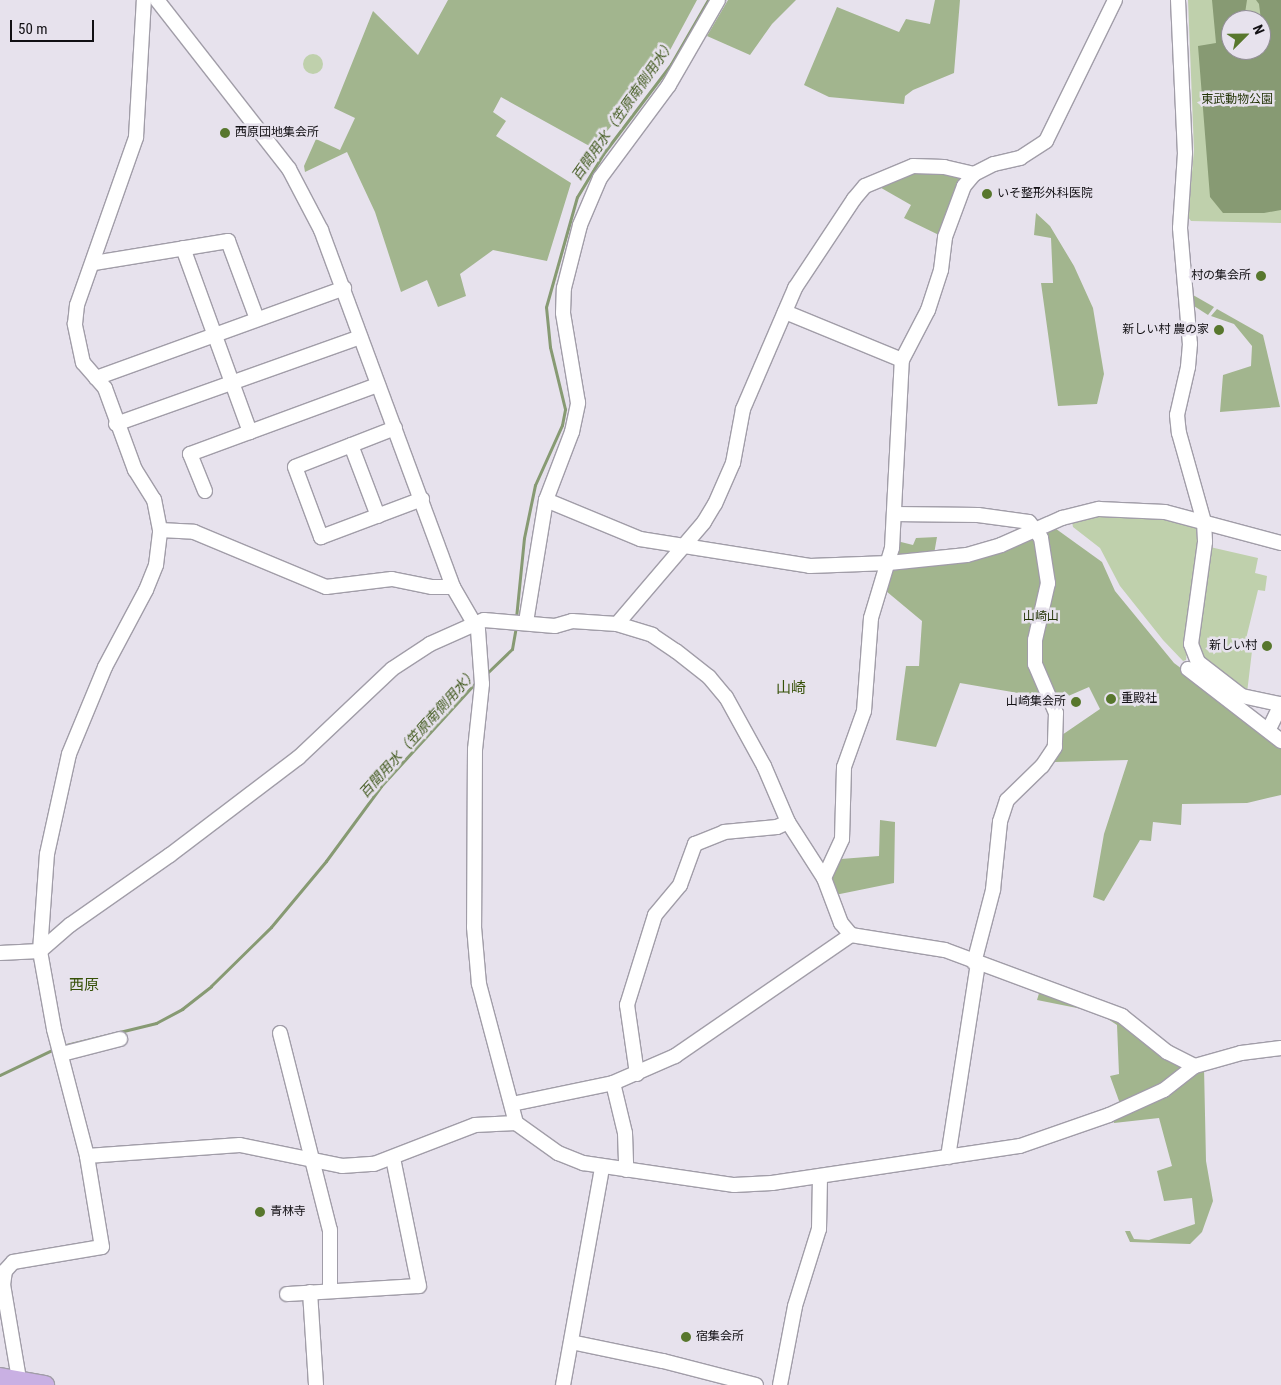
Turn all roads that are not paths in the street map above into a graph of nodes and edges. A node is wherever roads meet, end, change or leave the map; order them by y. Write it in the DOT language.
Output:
graph roads {
  1 [pos="144,0"];
  2 [pos="157,0"];
  3 [pos="718,0"];
  4 [pos="1115,0"];
  5 [pos="1178,0"];
  6 [pos="974,174"];
  7 [pos="183,248"];
  8 [pos="94,263"];
  9 [pos="344,288"];
  10 [pos="785,312"];
  11 [pos="257,319"];
  12 [pos="214,334"];
  13 [pos="360,337"];
  14 [pos="902,360"];
  15 [pos="96,378"];
  16 [pos="232,383"];
  17 [pos="378,385"];
  18 [pos="116,424"];
  19 [pos="395,428"];
  20 [pos="250,432"];
  21 [pos="351,446"];
  22 [pos="205,490"];
  23 [pos="422,499"];
  24 [pos="546,500"];
  25 [pos="894,514"];
  26 [pos="378,516"];
  27 [pos="1204,522"];
  28 [pos="160,530"];
  29 [pos="1037,530"];
  30 [pos="1281,543"];
  31 [pos="682,548"];
  32 [pos="889,563"];
  33 [pos="453,587"];
  34 [pos="474,622"];
  35 [pos="526,622"];
  36 [pos="616,624"];
  37 [pos="1188,669"];
  38 [pos="1281,704"];
  39 [pos="1269,729"];
  40 [pos="1281,741"];
  41 [pos="788,822"];
  42 [pos="824,878"];
  43 [pos="851,936"];
  44 [pos="40,951"];
  45 [pos="0,953"];
  46 [pos="976,964"];
  47 [pos="280,1033"];
  48 [pos="120,1039"];
  49 [pos="1281,1048"];
  50 [pos="62,1054"];
  51 [pos="1195,1066"];
  52 [pos="637,1074"];
  53 [pos="613,1083"];
  54 [pos="512,1104"];
  55 [pos="516,1123"];
  56 [pos="87,1156"];
  57 [pos="948,1157"];
  58 [pos="393,1158"];
  59 [pos="312,1160"];
  60 [pos="602,1168"];
  61 [pos="626,1170"];
  62 [pos="820,1178"];
  63 [pos="2,1285"];
  64 [pos="330,1290"];
  65 [pos="310,1292"];
  66 [pos="287,1294"];
  67 [pos="571,1342"];
  68 [pos="0,1376"];
  69 [pos="20,1382"];
  70 [pos="45,1385"];
  71 [pos="316,1385"];
  72 [pos="563,1385"];
  73 [pos="756,1385"];
  74 [pos="780,1385"];
  1 -- 8 [label="street"];
  2 -- 9 [label="street"];
  3 -- 24 [label="street"];
  4 -- 6 [label="street"];
  5 -- 27 [label="street"];
  6 -- 10 [label="street"];
  6 -- 14 [label="street"];
  7 -- 8 [label="street"];
  7 -- 11 [label="street"];
  7 -- 12 [label="street"];
  8 -- 15 [label="street"];
  9 -- 11 [label="street"];
  9 -- 13 [label="street"];
  10 -- 14 [label="street"];
  10 -- 31 [label="street"];
  11 -- 12 [label="street"];
  12 -- 15 [label="street"];
  12 -- 16 [label="street"];
  13 -- 16 [label="street"];
  13 -- 17 [label="street"];
  14 -- 25 [label="street"];
  15 -- 18 [label="street"];
  16 -- 18 [label="street"];
  16 -- 20 [label="street"];
  17 -- 19 [label="street"];
  17 -- 20 [label="street"];
  18 -- 28 [label="street"];
  19 -- 21 [label="street"];
  19 -- 23 [label="street"];
  20 -- 22 [label="street"];
  21 -- 26 [label="street"];
  21 -- 26 [label="street"];
  23 -- 26 [label="street"];
  23 -- 33 [label="street"];
  24 -- 31 [label="street"];
  24 -- 35 [label="street"];
  25 -- 29 [label="street"];
  25 -- 32 [label="street"];
  27 -- 29 [label="street"];
  27 -- 30 [label="street"];
  27 -- 38 [label="street"];
  28 -- 33 [label="street"];
  28 -- 44 [label="street"];
  29 -- 32 [label="street"];
  29 -- 46 [label="street"];
  31 -- 32 [label="street"];
  31 -- 36 [label="street"];
  32 -- 42 [label="street"];
  33 -- 34 [label="street"];
  34 -- 35 [label="street"];
  34 -- 44 [label="street"];
  34 -- 54 [label="street"];
  35 -- 36 [label="street"];
  36 -- 41 [label="street"];
  37 -- 39 [label="street"];
  38 -- 39 [label="street"];
  39 -- 40 [label="street"];
  41 -- 42 [label="street"];
  41 -- 52 [label="street"];
  42 -- 43 [label="street"];
  43 -- 46 [label="street"];
  43 -- 52 [label="street"];
  44 -- 45 [label="street"];
  44 -- 50 [label="street"];
  46 -- 51 [label="street"];
  46 -- 57 [label="street"];
  47 -- 59 [label="street"];
  48 -- 50 [label="street"];
  49 -- 51 [label="street"];
  50 -- 56 [label="street"];
  51 -- 57 [label="street"];
  52 -- 53 [label="street"];
  53 -- 54 [label="street"];
  53 -- 61 [label="street"];
  54 -- 55 [label="street"];
  55 -- 58 [label="street"];
  55 -- 60 [label="street"];
  56 -- 59 [label="street"];
  56 -- 63 [label="street"];
  57 -- 62 [label="street"];
  58 -- 59 [label="street"];
  58 -- 64 [label="street"];
  59 -- 64 [label="street"];
  60 -- 61 [label="street"];
  60 -- 67 [label="street"];
  61 -- 62 [label="street"];
  62 -- 74 [label="street"];
  63 -- 69 [label="street"];
  64 -- 65 [label="street"];
  65 -- 66 [label="street"];
  65 -- 71 [label="street"];
  67 -- 72 [label="street"];
  67 -- 73 [label="street"];
  68 -- 69 [label="main road"];
  69 -- 70 [label="main road"];
}
